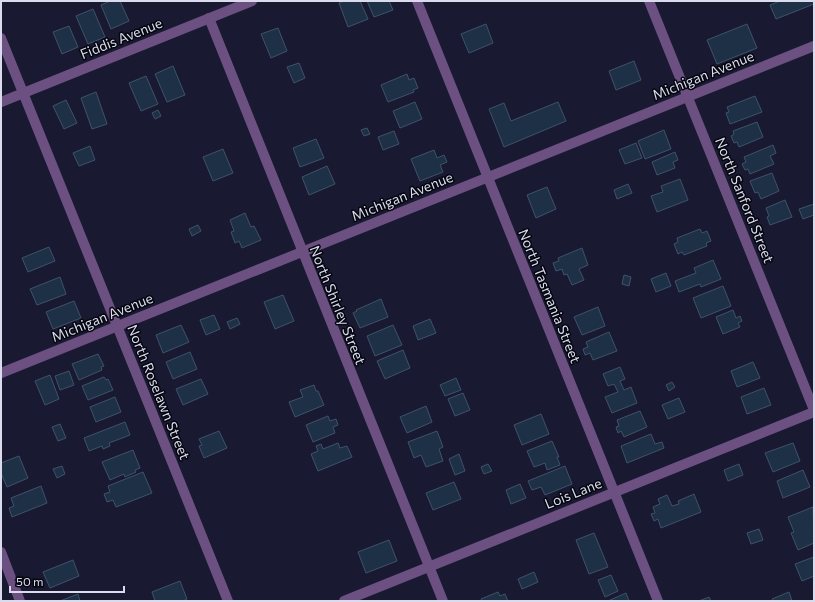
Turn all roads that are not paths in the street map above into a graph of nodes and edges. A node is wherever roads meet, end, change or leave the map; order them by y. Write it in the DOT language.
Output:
graph roads {
  1 [pos="252,1"];
  2 [pos="417,1"];
  3 [pos="649,1"];
  4 [pos="209,18"];
  5 [pos="1,38"];
  6 [pos="814,46"];
  7 [pos="23,93"];
  8 [pos="688,96"];
  9 [pos="1,102"];
  10 [pos="487,177"];
  11 [pos="302,252"];
  12 [pos="117,326"];
  13 [pos="1,373"];
  14 [pos="814,411"];
  15 [pos="614,492"];
  16 [pos="1,552"];
  17 [pos="429,567"];
  18 [pos="20,601"];
  19 [pos="228,601"];
  20 [pos="344,601"];
  21 [pos="443,601"];
  22 [pos="658,601"];
  1 -- 4 [label="street, Fiddis Avenue"];
  2 -- 10 [label="street, North Tasmania Street"];
  3 -- 8 [label="street, North Sanford Street"];
  4 -- 7 [label="street, Fiddis Avenue"];
  4 -- 11 [label="street, North Shirley Street"];
  5 -- 7 [label="street, North Roselawn Street"];
  6 -- 8 [label="street, Michigan Avenue"];
  7 -- 9 [label="street, Fiddis Avenue"];
  7 -- 12 [label="street, North Roselawn Street"];
  8 -- 10 [label="street, Michigan Avenue"];
  8 -- 14 [label="street, North Sanford Street"];
  10 -- 11 [label="street, Michigan Avenue"];
  10 -- 15 [label="street, North Tasmania Street"];
  11 -- 12 [label="street, Michigan Avenue"];
  11 -- 17 [label="street, North Shirley Street"];
  12 -- 13 [label="street, Michigan Avenue"];
  12 -- 19 [label="street, North Roselawn Street"];
  14 -- 15 [label="street, Lois Lane"];
  15 -- 17 [label="street, Lois Lane"];
  15 -- 22 [label="street, North Tasmania Street"];
  16 -- 18 [label="street"];
  17 -- 20 [label="street, Lois Lane"];
  17 -- 21 [label="street, North Shirley Street"];
}
